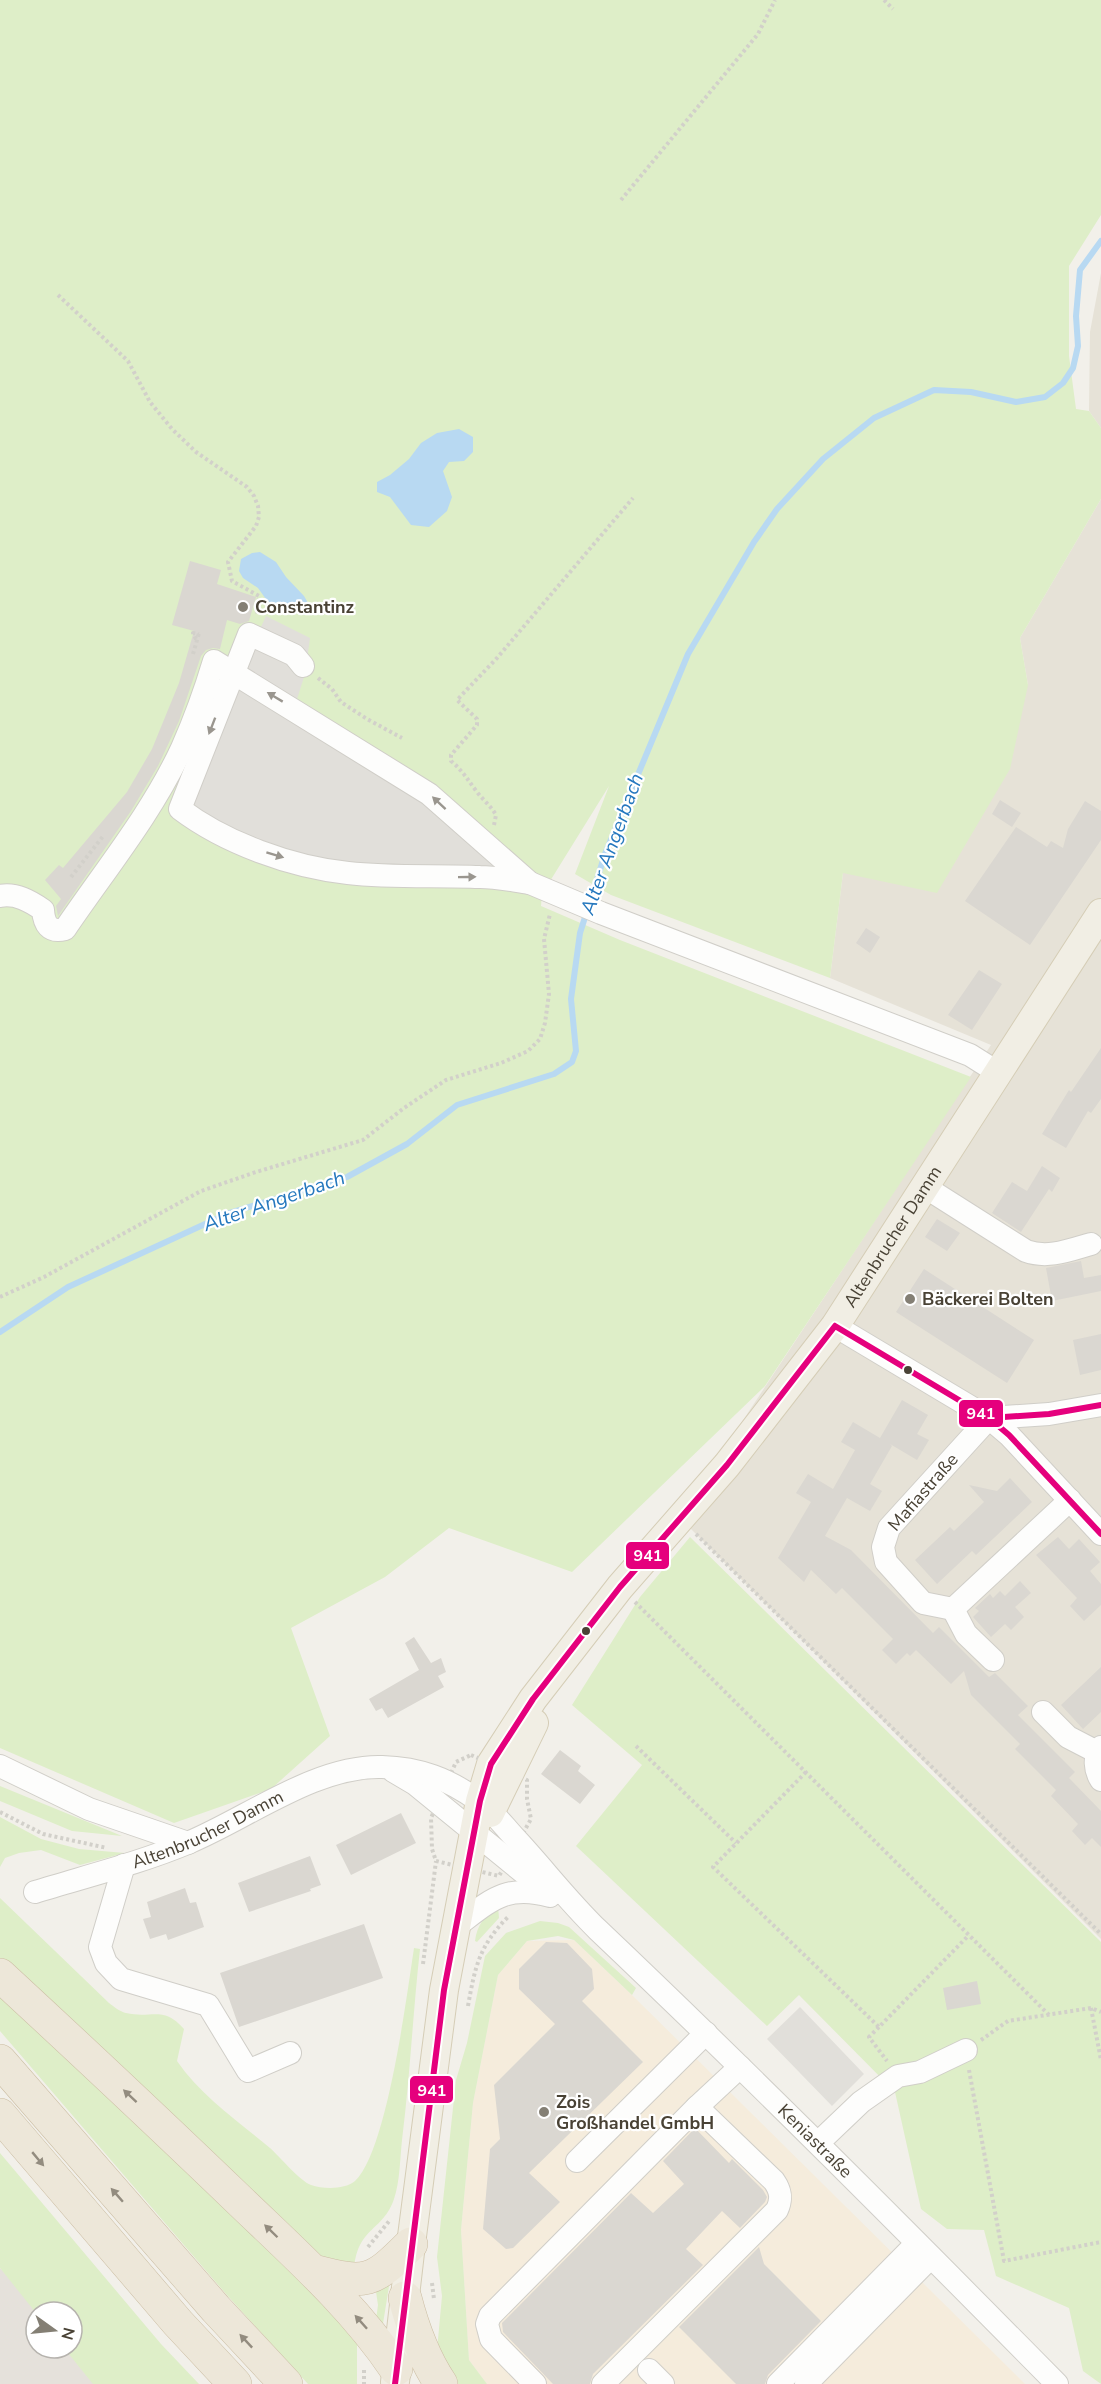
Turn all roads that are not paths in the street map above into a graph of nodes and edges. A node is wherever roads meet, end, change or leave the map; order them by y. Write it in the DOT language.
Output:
graph roads {
  1 [pos="303,666"];
  2 [pos="233,672"];
  3 [pos="530,883"];
  4 [pos="0,897"];
  5 [pos="1101,913"];
  6 [pos="997,1072"];
  7 [pos="925,1187"];
  8 [pos="1091,1244"];
  9 [pos="835,1326"];
  10 [pos="1101,1405"];
  11 [pos="989,1418"];
  12 [pos="1070,1500"];
  13 [pos="1101,1534"];
  14 [pos="953,1609"];
  15 [pos="993,1660"];
  16 [pos="1043,1712"];
  17 [pos="1099,1749"];
  18 [pos="0,1766"];
  19 [pos="380,1766"];
  20 [pos="1101,1780"];
  21 [pos="486,1806"];
  22 [pos="475,1834"];
  23 [pos="188,1843"];
  24 [pos="118,1856"];
  25 [pos="35,1892"];
  26 [pos="569,1902"];
  27 [pos="455,1927"];
  28 [pos="0,1975"];
  29 [pos="706,2033"];
  30 [pos="966,2050"];
  31 [pos="290,2053"];
  32 [pos="0,2061"];
  33 [pos="740,2067"];
  34 [pos="697,2107"];
  35 [pos="0,2115"];
  36 [pos="818,2143"];
  37 [pos="577,2161"];
  38 [pos="411,2244"];
  39 [pos="924,2250"];
  40 [pos="313,2271"];
  41 [pos="405,2298"];
  42 [pos="396,2377"];
  43 [pos="235,2384"];
  44 [pos="286,2384"];
  45 [pos="441,2384"];
  46 [pos="535,2384"];
  47 [pos="603,2384"];
  48 [pos="778,2384"];
  49 [pos="807,2384"];
  50 [pos="1057,2384"];
  1 -- 2 [label="street"];
  3 -- 2 [label="street, one-way"];
  2 -- 3 [label="street, one-way"];
  2 -- 4 [label="street"];
  3 -- 6 [label="street"];
  5 -- 6 [label="main road, Altenbrucher Damm"];
  6 -- 7 [label="main road, Altenbrucher Damm"];
  7 -- 8 [label="street"];
  7 -- 9 [label="main road, Altenbrucher Damm"];
  9 -- 11 [label="street"];
  9 -- 21 [label="main road, Altenbrucher Damm"];
  10 -- 11 [label="street"];
  11 -- 12 [label="street"];
  11 -- 14 [label="street, Mafiastraße"];
  12 -- 13 [label="street"];
  12 -- 14 [label="street"];
  14 -- 15 [label="street"];
  16 -- 17 [label="street"];
  17 -- 20 [label="street"];
  18 -- 23 [label="street"];
  19 -- 21 [label="street, Altenbrucher Damm"];
  19 -- 22 [label="street"];
  19 -- 23 [label="street, Altenbrucher Damm"];
  21 -- 22 [label="main road, Altenbrucher Damm"];
  21 -- 26 [label="street, Keniastraße"];
  22 -- 26 [label="street, Keniastraße"];
  22 -- 27 [label="main road, Altenbrucher Damm"];
  23 -- 24 [label="street, Altenbrucher Damm"];
  24 -- 25 [label="street, Altenbrucher Damm"];
  24 -- 31 [label="street"];
  26 -- 27 [label="street, Keniastraße"];
  26 -- 29 [label="street, Keniastraße"];
  27 -- 38 [label="main road, Altenbrucher Damm"];
  40 -- 28 [label="highway, one-way"];
  29 -- 33 [label="street, Keniastraße"];
  29 -- 37 [label="street"];
  30 -- 36 [label="street"];
  44 -- 32 [label="highway, one-way"];
  33 -- 34 [label="street"];
  33 -- 36 [label="street, Keniastraße"];
  34 -- 46 [label="street"];
  34 -- 47 [label="street"];
  35 -- 43 [label="highway, one-way"];
  36 -- 39 [label="street, Keniastraße"];
  38 -- 40 [label="highway"];
  38 -- 41 [label="main road, Altenbrucher Damm"];
  39 -- 48 [label="street"];
  39 -- 49 [label="street"];
  39 -- 50 [label="street, Keniastraße"];
  42 -- 40 [label="highway, one-way"];
  41 -- 42 [label="main road, Altenbrucher Damm"];
  41 -- 45 [label="highway"];
}
